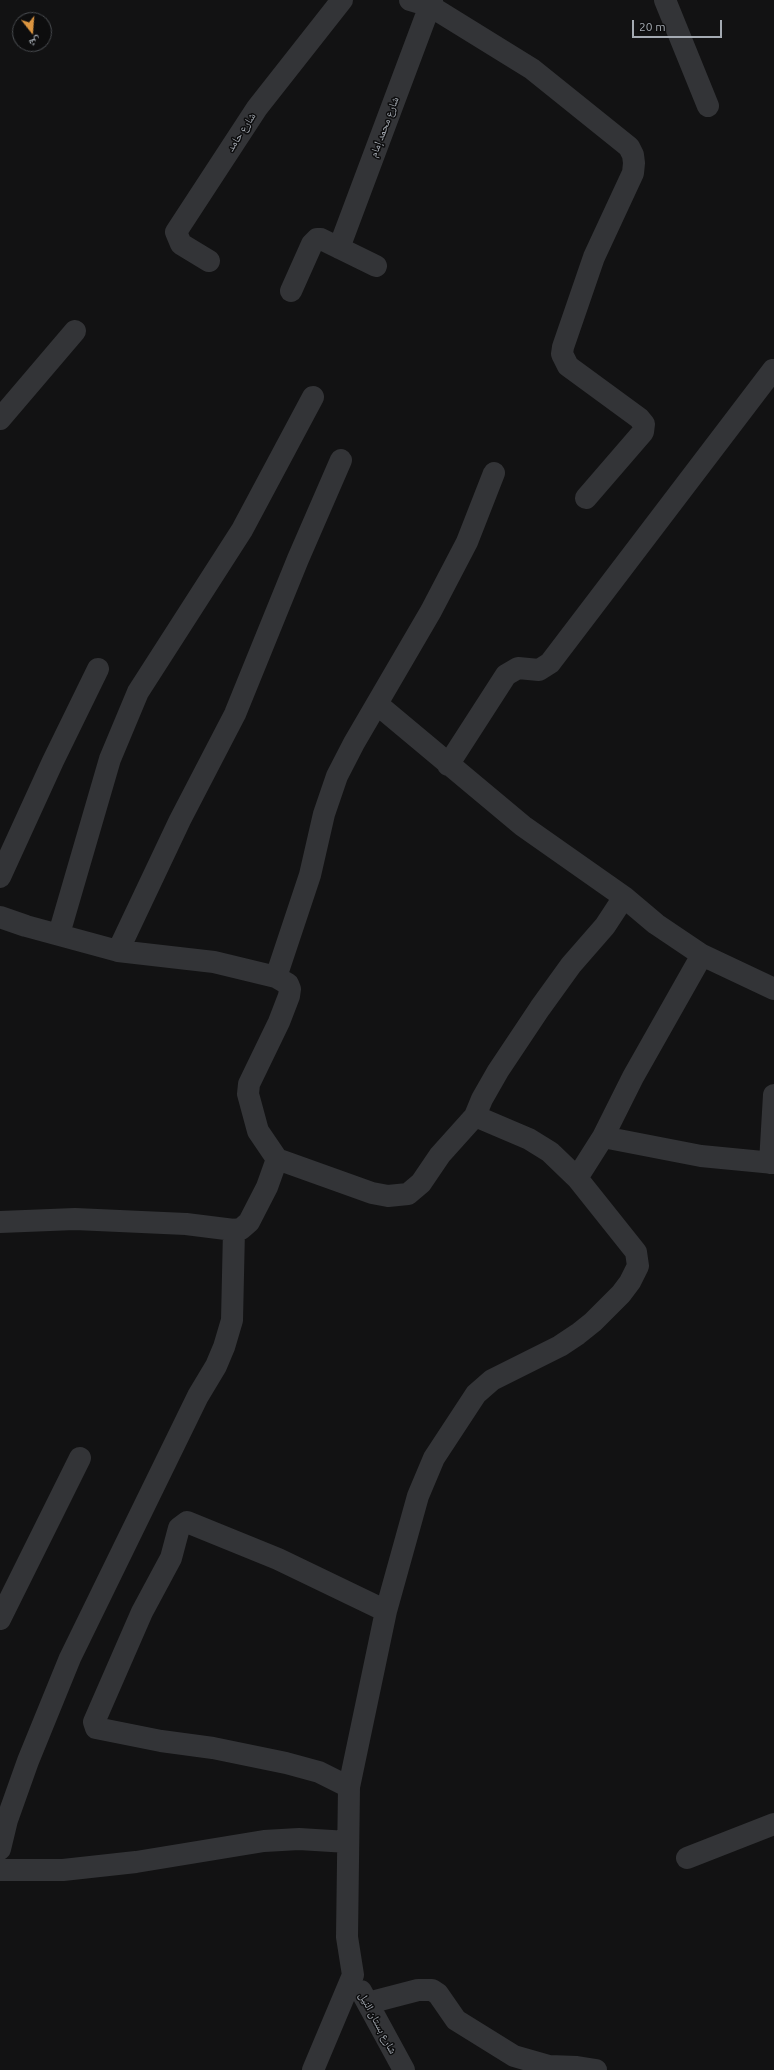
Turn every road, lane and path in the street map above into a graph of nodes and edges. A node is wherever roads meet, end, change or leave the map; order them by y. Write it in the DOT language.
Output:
graph roads {
  1 [pos="342,0"];
  2 [pos="664,0"];
  3 [pos="424,2"];
  4 [pos="708,106"];
  5 [pos="338,248"];
  6 [pos="209,261"];
  7 [pos="376,266"];
  8 [pos="291,290"];
  9 [pos="75,331"];
  10 [pos="773,370"];
  11 [pos="313,397"];
  12 [pos="0,419"];
  13 [pos="341,460"];
  14 [pos="494,473"];
  15 [pos="586,498"];
  16 [pos="98,669"];
  17 [pos="377,704"];
  18 [pos="448,765"];
  19 [pos="0,877"];
  20 [pos="624,898"];
  21 [pos="0,917"];
  22 [pos="59,934"];
  23 [pos="118,951"];
  24 [pos="702,955"];
  25 [pos="276,977"];
  26 [pos="774,989"];
  27 [pos="774,1095"];
  28 [pos="475,1116"];
  29 [pos="604,1137"];
  30 [pos="277,1159"];
  31 [pos="772,1163"];
  32 [pos="577,1178"];
  33 [pos="0,1222"];
  34 [pos="234,1230"];
  35 [pos="80,1458"];
  36 [pos="386,1611"];
  37 [pos="0,1620"];
  38 [pos="350,1787"];
  39 [pos="774,1824"];
  40 [pos="348,1842"];
  41 [pos="0,1850"];
  42 [pos="687,1858"];
  43 [pos="0,1870"];
  44 [pos="353,1975"];
  45 [pos="368,2003"];
  46 [pos="313,2070"];
  47 [pos="404,2070"];
  48 [pos="596,2070"];
  1 -- 6 [label="street, شارع حامد"];
  2 -- 4 [label="street"];
  3 -- 5 [label="street, شارع محمد إمام"];
  3 -- 15 [label="street"];
  5 -- 7 [label="street"];
  5 -- 8 [label="street"];
  9 -- 12 [label="street"];
  10 -- 18 [label="street"];
  11 -- 22 [label="street"];
  13 -- 23 [label="street"];
  14 -- 17 [label="street"];
  16 -- 19 [label="street"];
  17 -- 18 [label="street"];
  17 -- 25 [label="street"];
  18 -- 20 [label="street"];
  20 -- 24 [label="street"];
  20 -- 28 [label="street"];
  21 -- 22 [label="street"];
  22 -- 23 [label="street"];
  23 -- 25 [label="street"];
  24 -- 26 [label="street"];
  24 -- 29 [label="street"];
  25 -- 30 [label="street"];
  27 -- 31 [label="street"];
  28 -- 30 [label="street"];
  28 -- 32 [label="street"];
  29 -- 31 [label="street"];
  29 -- 32 [label="street"];
  30 -- 34 [label="street"];
  32 -- 36 [label="street"];
  33 -- 34 [label="street"];
  34 -- 41 [label="street"];
  35 -- 37 [label="street"];
  36 -- 38 [label="street"];
  36 -- 38 [label="street"];
  38 -- 40 [label="street"];
  39 -- 42 [label="street"];
  40 -- 43 [label="street"];
  40 -- 44 [label="street"];
  44 -- 45 [label="street, شارع بستان النيل"];
  44 -- 46 [label="street"];
  45 -- 47 [label="street, شارع بستان النيل"];
  45 -- 48 [label="street"];
}
